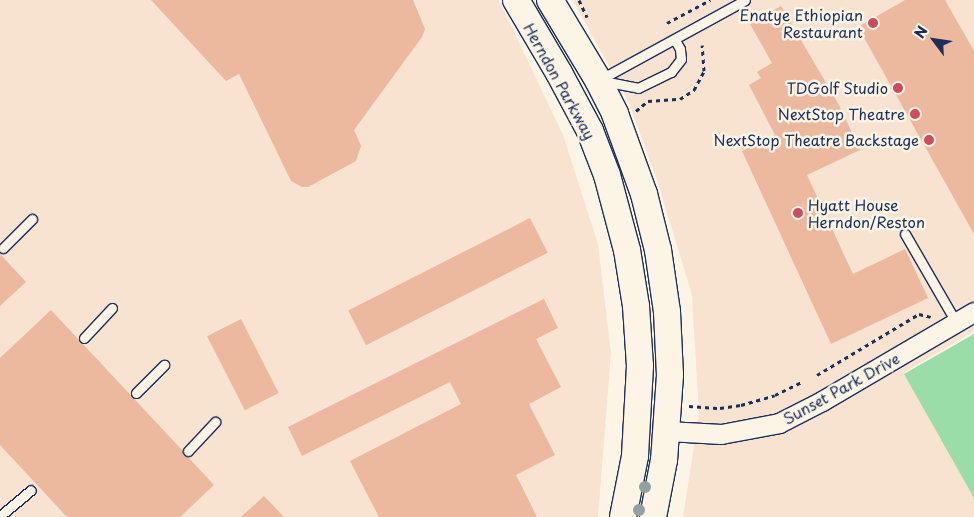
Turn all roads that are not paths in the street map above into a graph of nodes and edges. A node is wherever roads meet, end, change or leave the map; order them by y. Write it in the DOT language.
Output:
graph roads {
  1 [pos="516,0"];
  2 [pos="550,0"];
  3 [pos="745,0"];
  4 [pos="675,40"];
  5 [pos="598,80"];
  6 [pos="32,219"];
  7 [pos="905,234"];
  8 [pos="3,248"];
  9 [pos="112,308"];
  10 [pos="974,312"];
  11 [pos="956,322"];
  12 [pos="84,338"];
  13 [pos="164,365"];
  14 [pos="136,393"];
  15 [pos="216,422"];
  16 [pos="651,428"];
  17 [pos="188,450"];
  18 [pos="31,490"];
  19 [pos="0,516"];
  20 [pos="624,517"];
  21 [pos="653,517"];
  1 -- 16 [label="main road, Herndon Parkway"];
  2 -- 5 [label="main road, Herndon Parkway"];
  3 -- 4 [label="lane"];
  4 -- 5 [label="lane"];
  4 -- 5 [label="lane"];
  5 -- 16 [label="main road, Herndon Parkway"];
  6 -- 8 [label="lane"];
  7 -- 11 [label="lane"];
  9 -- 12 [label="lane"];
  10 -- 11 [label="street, Sunset Park Drive"];
  11 -- 16 [label="street, Sunset Park Drive"];
  13 -- 14 [label="lane"];
  15 -- 17 [label="lane"];
  16 -- 20 [label="main road, Herndon Parkway"];
  16 -- 21 [label="main road, Herndon Parkway"];
  18 -- 19 [label="lane"];
}
